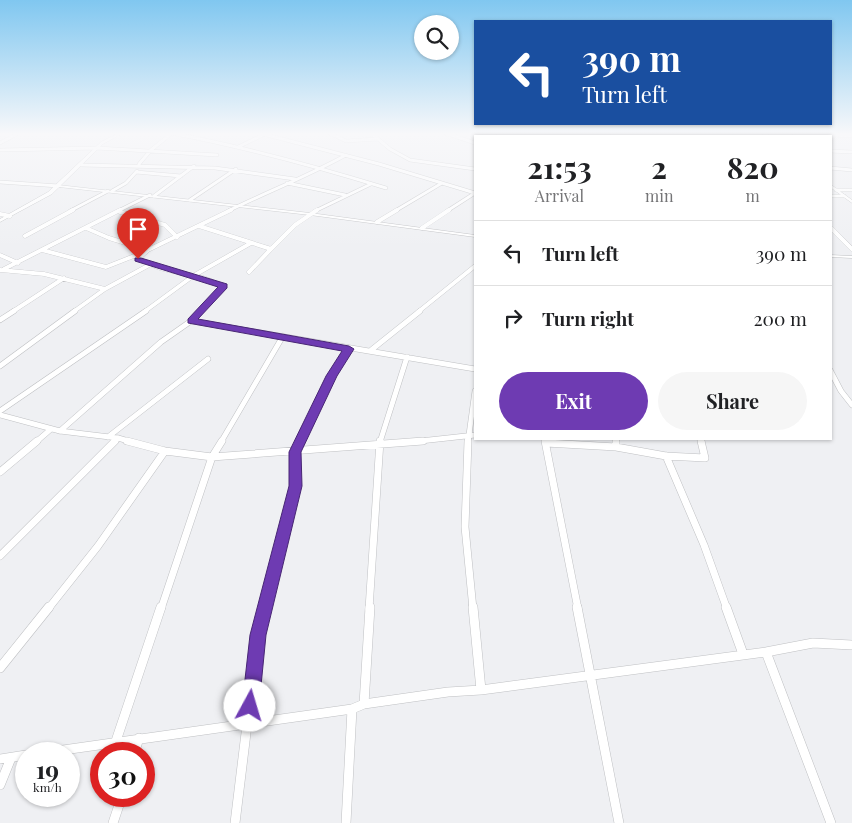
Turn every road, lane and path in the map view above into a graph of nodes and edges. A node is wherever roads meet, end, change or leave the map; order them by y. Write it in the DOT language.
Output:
graph roads {
  1 [pos="74,171"];
  2 [pos="187,171"];
  3 [pos="234,171"];
  4 [pos="245,171"];
  5 [pos="314,171"];
  6 [pos="333,171"];
  7 [pos="401,171"];
  8 [pos="136,172"];
  9 [pos="181,176"];
  10 [pos="295,179"];
  11 [pos="0,182"];
  12 [pos="442,183"];
  13 [pos="287,184"];
  14 [pos="371,184"];
  15 [pos="60,186"];
  16 [pos="832,187"];
  17 [pos="386,188"];
  18 [pos="836,190"];
  19 [pos="852,190"];
  20 [pos="110,191"];
  21 [pos="474,193"];
  22 [pos="474,194"];
  23 [pos="345,195"];
  24 [pos="152,196"];
  25 [pos="832,196"];
  26 [pos="844,196"];
  27 [pos="190,200"];
  28 [pos="852,202"];
  29 [pos="239,206"];
  30 [pos="120,212"];
  31 [pos="0,214"];
  32 [pos="310,214"];
  33 [pos="10,216"];
  34 [pos="0,222"];
  35 [pos="377,222"];
  36 [pos="199,226"];
  37 [pos="86,228"];
  38 [pos="422,228"];
  39 [pos="832,229"];
  40 [pos="25,236"];
  41 [pos="177,236"];
  42 [pos="474,236"];
  43 [pos="251,243"];
  44 [pos="272,249"];
  45 [pos="852,249"];
  46 [pos="42,250"];
  47 [pos="148,250"];
  48 [pos="0,255"];
  49 [pos="140,256"];
  50 [pos="832,256"];
  51 [pos="852,257"];
  52 [pos="18,262"];
  53 [pos="151,264"];
  54 [pos="474,267"];
  55 [pos="2,270"];
  56 [pos="249,272"];
  57 [pos="193,276"];
  58 [pos="64,278"];
  59 [pos="105,290"];
  60 [pos="0,320"];
  61 [pos="191,321"];
  62 [pos="282,336"];
  63 [pos="349,349"];
  64 [pos="370,351"];
  65 [pos="407,357"];
  66 [pos="208,359"];
  67 [pos="0,366"];
  68 [pos="474,369"];
  69 [pos="832,374"];
  70 [pos="474,402"];
  71 [pos="852,404"];
  72 [pos="0,413"];
  73 [pos="50,429"];
  74 [pos="60,431"];
  75 [pos="471,435"];
  76 [pos="108,437"];
  77 [pos="118,438"];
  78 [pos="616,440"];
  79 [pos="701,440"];
  80 [pos="546,441"];
  81 [pos="379,444"];
  82 [pos="616,447"];
  83 [pos="165,451"];
  84 [pos="295,452"];
  85 [pos="212,456"];
  86 [pos="666,456"];
  87 [pos="0,472"];
  88 [pos="0,556"];
  89 [pos="852,645"];
  90 [pos="766,652"];
  91 [pos="743,654"];
  92 [pos="0,668"];
  93 [pos="589,676"];
  94 [pos="481,690"];
  95 [pos="364,704"];
  96 [pos="352,709"];
  97 [pos="248,723"];
  98 [pos="139,738"];
  99 [pos="116,741"];
  100 [pos="138,742"];
  101 [pos="80,747"];
  102 [pos="15,757"];
  103 [pos="11,758"];
  104 [pos="0,759"];
  105 [pos="0,785"];
  106 [pos="119,807"];
  107 [pos="114,823"];
  108 [pos="235,823"];
  109 [pos="346,823"];
  110 [pos="619,823"];
  111 [pos="831,823"];
  1 -- 15 [label="main road"];
  2 -- 9 [label="street"];
  3 -- 27 [label="street"];
  4 -- 10 [label="street"];
  5 -- 10 [label="street"];
  6 -- 14 [label="street"];
  7 -- 12 [label="street"];
  8 -- 9 [label="street"];
  8 -- 20 [label="street"];
  9 -- 24 [label="street"];
  10 -- 13 [label="street"];
  11 -- 15 [label="street"];
  12 -- 21 [label="street"];
  12 -- 35 [label="street"];
  13 -- 23 [label="street"];
  13 -- 29 [label="street"];
  14 -- 17 [label="street"];
  14 -- 23 [label="street"];
  15 -- 20 [label="street"];
  15 -- 33 [label="main road"];
  16 -- 18 [label="street"];
  18 -- 19 [label="street"];
  18 -- 26 [label="street"];
  20 -- 24 [label="street"];
  20 -- 40 [label="street"];
  22 -- 38 [label="street"];
  23 -- 32 [label="street"];
  24 -- 27 [label="street"];
  24 -- 30 [label="street"];
  25 -- 26 [label="street"];
  26 -- 28 [label="street"];
  27 -- 29 [label="street"];
  29 -- 32 [label="street"];
  29 -- 36 [label="street"];
  30 -- 37 [label="street"];
  30 -- 41 [label="street"];
  31 -- 33 [label="street"];
  32 -- 35 [label="street"];
  32 -- 44 [label="street"];
  33 -- 34 [label="main road"];
  35 -- 38 [label="street"];
  36 -- 41 [label="street"];
  36 -- 43 [label="street"];
  37 -- 46 [label="street"];
  37 -- 47 [label="street"];
  38 -- 42 [label="street"];
  39 -- 45 [label="street"];
  41 -- 47 [label="street"];
  43 -- 44 [label="street"];
  43 -- 57 [label="street"];
  44 -- 56 [label="street"];
  46 -- 49 [label="street"];
  46 -- 52 [label="street"];
  47 -- 49 [label="street"];
  48 -- 52 [label="street"];
  49 -- 53 [label="street"];
  50 -- 51 [label="street"];
  52 -- 55 [label="street"];
  53 -- 57 [label="street"];
  53 -- 59 [label="street"];
  54 -- 64 [label="street"];
  55 -- 58 [label="street"];
  57 -- 61 [label="street"];
  57 -- 72 [label="street"];
  58 -- 59 [label="street"];
  58 -- 60 [label="street"];
  59 -- 67 [label="street"];
  61 -- 62 [label="street"];
  61 -- 74 [label="street"];
  62 -- 63 [label="street"];
  62 -- 85 [label="street"];
  63 -- 64 [label="street"];
  63 -- 84 [label="street"];
  64 -- 65 [label="street"];
  65 -- 68 [label="street"];
  65 -- 81 [label="street"];
  66 -- 76 [label="street"];
  69 -- 71 [label="street"];
  70 -- 75 [label="street"];
  72 -- 73 [label="street"];
  73 -- 74 [label="street"];
  73 -- 87 [label="street"];
  74 -- 76 [label="street"];
  75 -- 81 [label="street"];
  75 -- 94 [label="street"];
  76 -- 77 [label="street"];
  77 -- 83 [label="street"];
  77 -- 88 [label="street"];
  78 -- 82 [label="street"];
  79 -- 86 [label="street"];
  80 -- 82 [label="street"];
  80 -- 93 [label="street"];
  81 -- 84 [label="street"];
  81 -- 95 [label="street"];
  82 -- 86 [label="street"];
  83 -- 85 [label="street"];
  83 -- 92 [label="street"];
  84 -- 85 [label="street"];
  84 -- 97 [label="street"];
  85 -- 99 [label="street"];
  86 -- 91 [label="street"];
  89 -- 90 [label="street"];
  90 -- 91 [label="street"];
  90 -- 111 [label="street"];
  91 -- 93 [label="street"];
  93 -- 94 [label="street"];
  93 -- 110 [label="street"];
  94 -- 95 [label="street"];
  95 -- 96 [label="street"];
  96 -- 97 [label="street"];
  96 -- 109 [label="street"];
  97 -- 98 [label="street"];
  97 -- 108 [label="street"];
  98 -- 99 [label="street"];
  98 -- 100 [label="street"];
  99 -- 101 [label="street"];
  102 -- 103 [label="street"];
  103 -- 104 [label="street"];
  103 -- 105 [label="street"];
  106 -- 107 [label="street"];
}
